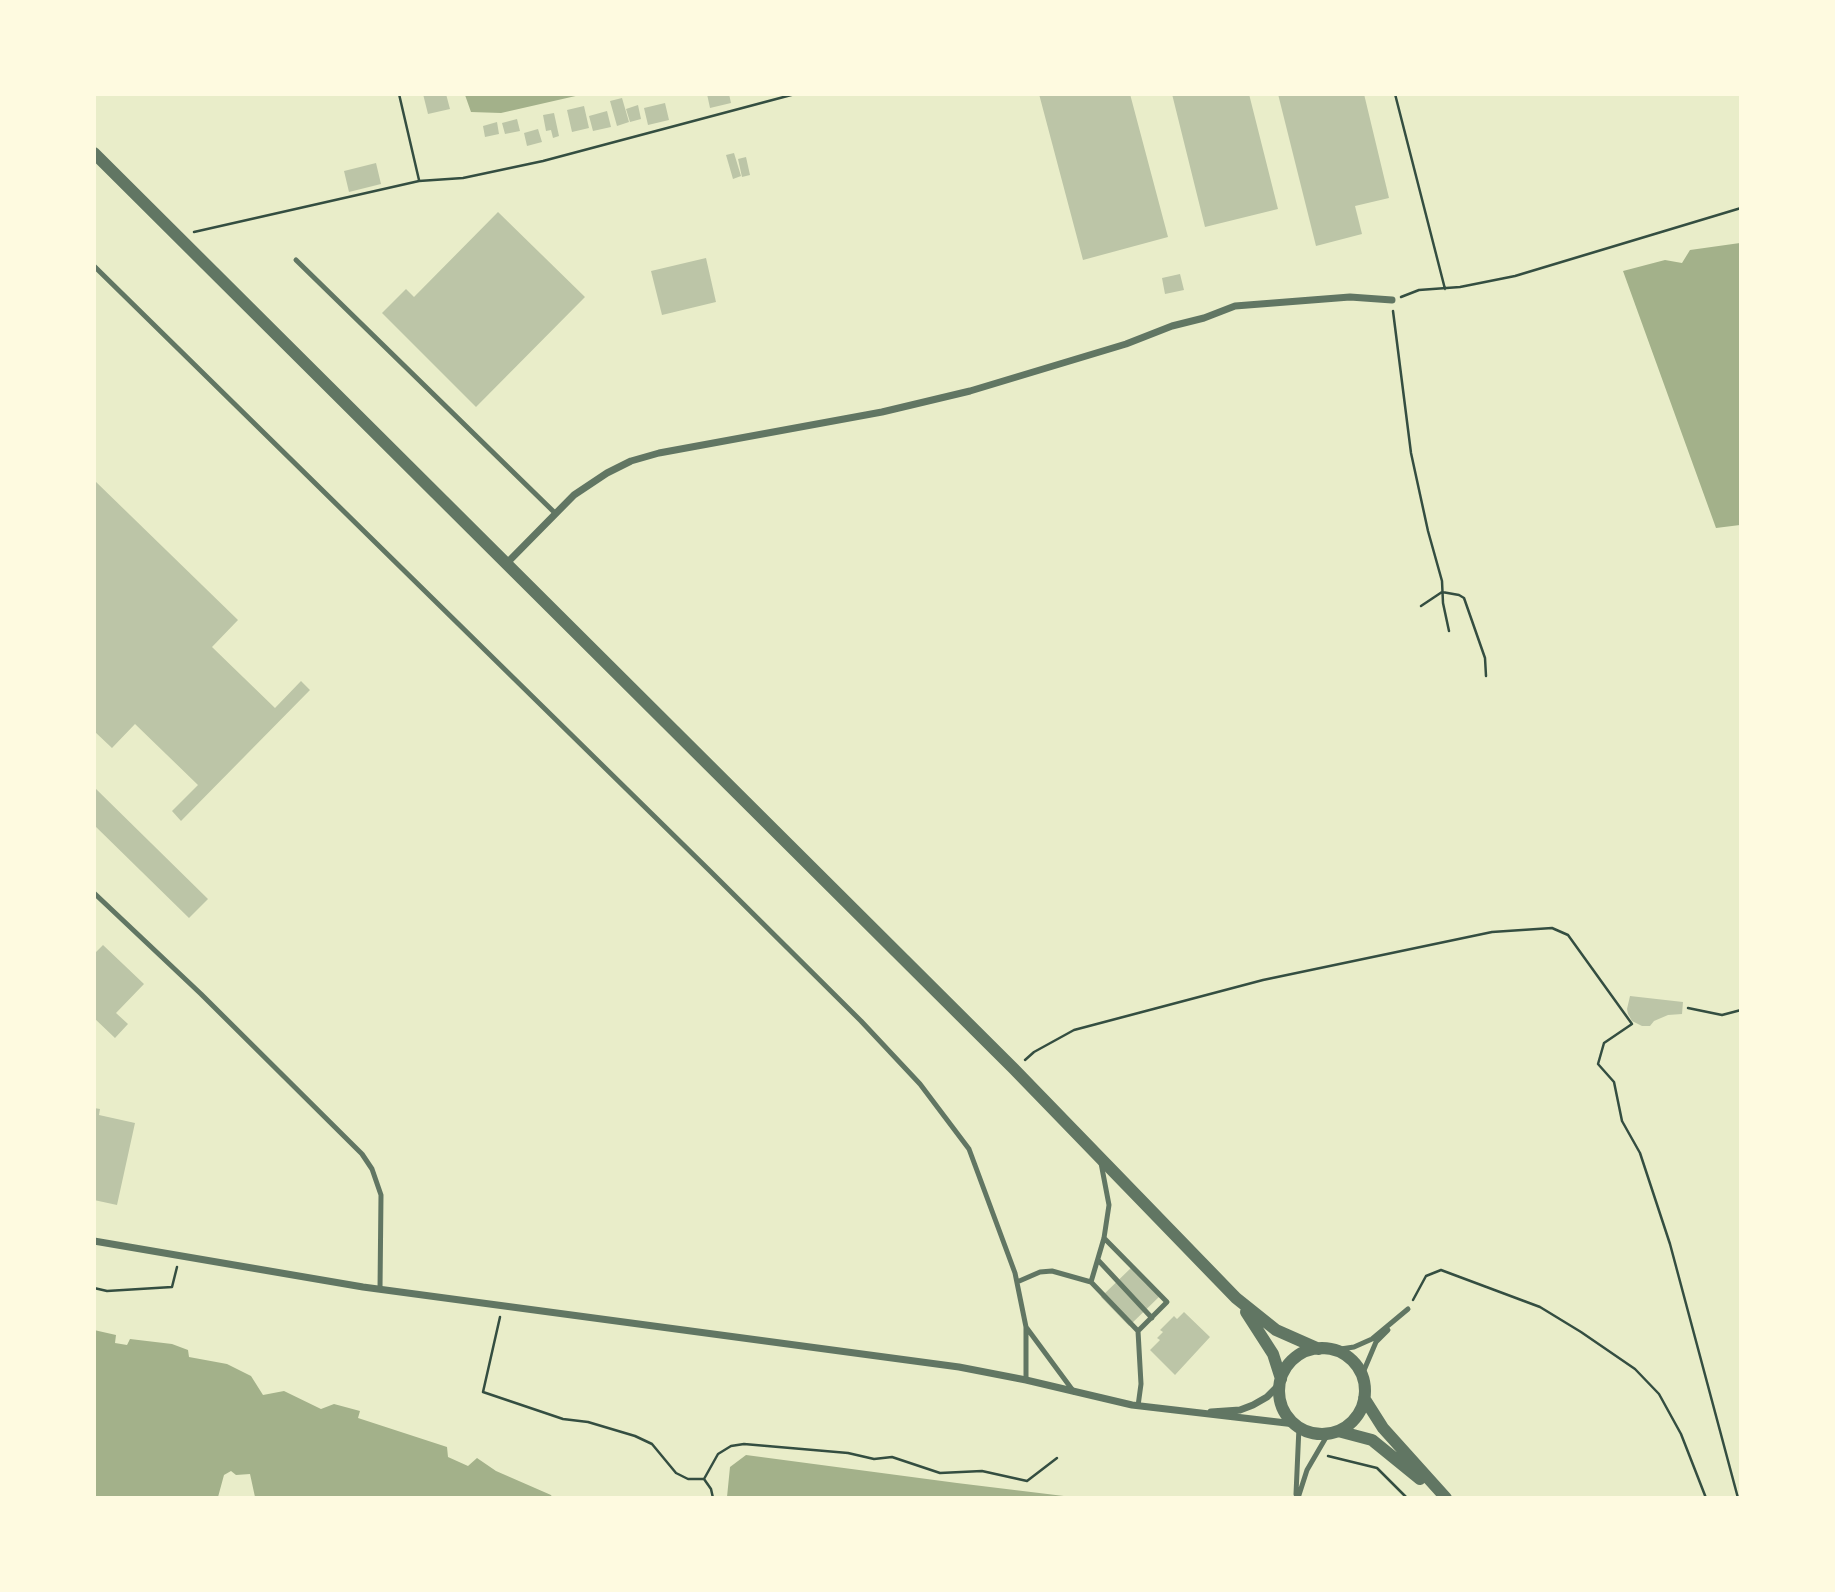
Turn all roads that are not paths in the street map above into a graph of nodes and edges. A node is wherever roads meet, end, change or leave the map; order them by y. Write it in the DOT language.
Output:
graph roads {
  1 [pos="94,153"];
  2 [pos="296,260"];
  3 [pos="94,266"];
  4 [pos="1392,300"];
  5 [pos="555,513"];
  6 [pos="506,565"];
  7 [pos="94,893"];
  8 [pos="1100,1160"];
  9 [pos="1104,1238"];
  10 [pos="94,1241"];
  11 [pos="1098,1261"];
  12 [pos="1017,1282"];
  13 [pos="1091,1282"];
  14 [pos="380,1289"];
  15 [pos="1236,1298"];
  16 [pos="1152,1318"];
  17 [pos="1026,1327"];
  18 [pos="1139,1331"];
  19 [pos="1319,1349"];
  20 [pos="1334,1350"];
  21 [pos="1362,1375"];
  22 [pos="1026,1380"];
  23 [pos="1281,1381"];
  24 [pos="1074,1393"];
  25 [pos="1364,1398"];
  26 [pos="1138,1406"];
  27 [pos="1169,1411"];
  28 [pos="1297,1426"];
  29 [pos="1333,1432"];
  30 [pos="1297,1497"];
  31 [pos="1446,1497"];
  1 -- 6 [label="street"];
  2 -- 5 [label="lane"];
  3 -- 12 [label="lane"];
  4 -- 5 [label="street"];
  5 -- 6 [label="street"];
  6 -- 8 [label="street"];
  7 -- 14 [label="lane"];
  8 -- 9 [label="lane"];
  8 -- 15 [label="street"];
  9 -- 11 [label="lane"];
  9 -- 16 [label="lane"];
  10 -- 14 [label="street"];
  11 -- 13 [label="lane"];
  11 -- 16 [label="lane"];
  12 -- 13 [label="lane"];
  12 -- 17 [label="lane"];
  13 -- 18 [label="lane"];
  14 -- 22 [label="street"];
  15 -- 19 [label="street"];
  15 -- 23 [label="street"];
  16 -- 18 [label="lane"];
  17 -- 22 [label="lane"];
  17 -- 24 [label="lane"];
  18 -- 26 [label="lane"];
  19 -- 20 [label="street"];
  19 -- 23 [label="street"];
  20 -- 21 [label="street"];
  20 -- 21 [label="lane"];
  21 -- 25 [label="street"];
  22 -- 24 [label="street"];
  23 -- 27 [label="street"];
  23 -- 28 [label="street"];
  24 -- 26 [label="street"];
  25 -- 29 [label="street"];
  25 -- 31 [label="street"];
  26 -- 27 [label="street"];
  27 -- 28 [label="street"];
  28 -- 29 [label="street"];
  28 -- 30 [label="lane"];
  29 -- 30 [label="lane"];
  29 -- 31 [label="street"];
}
